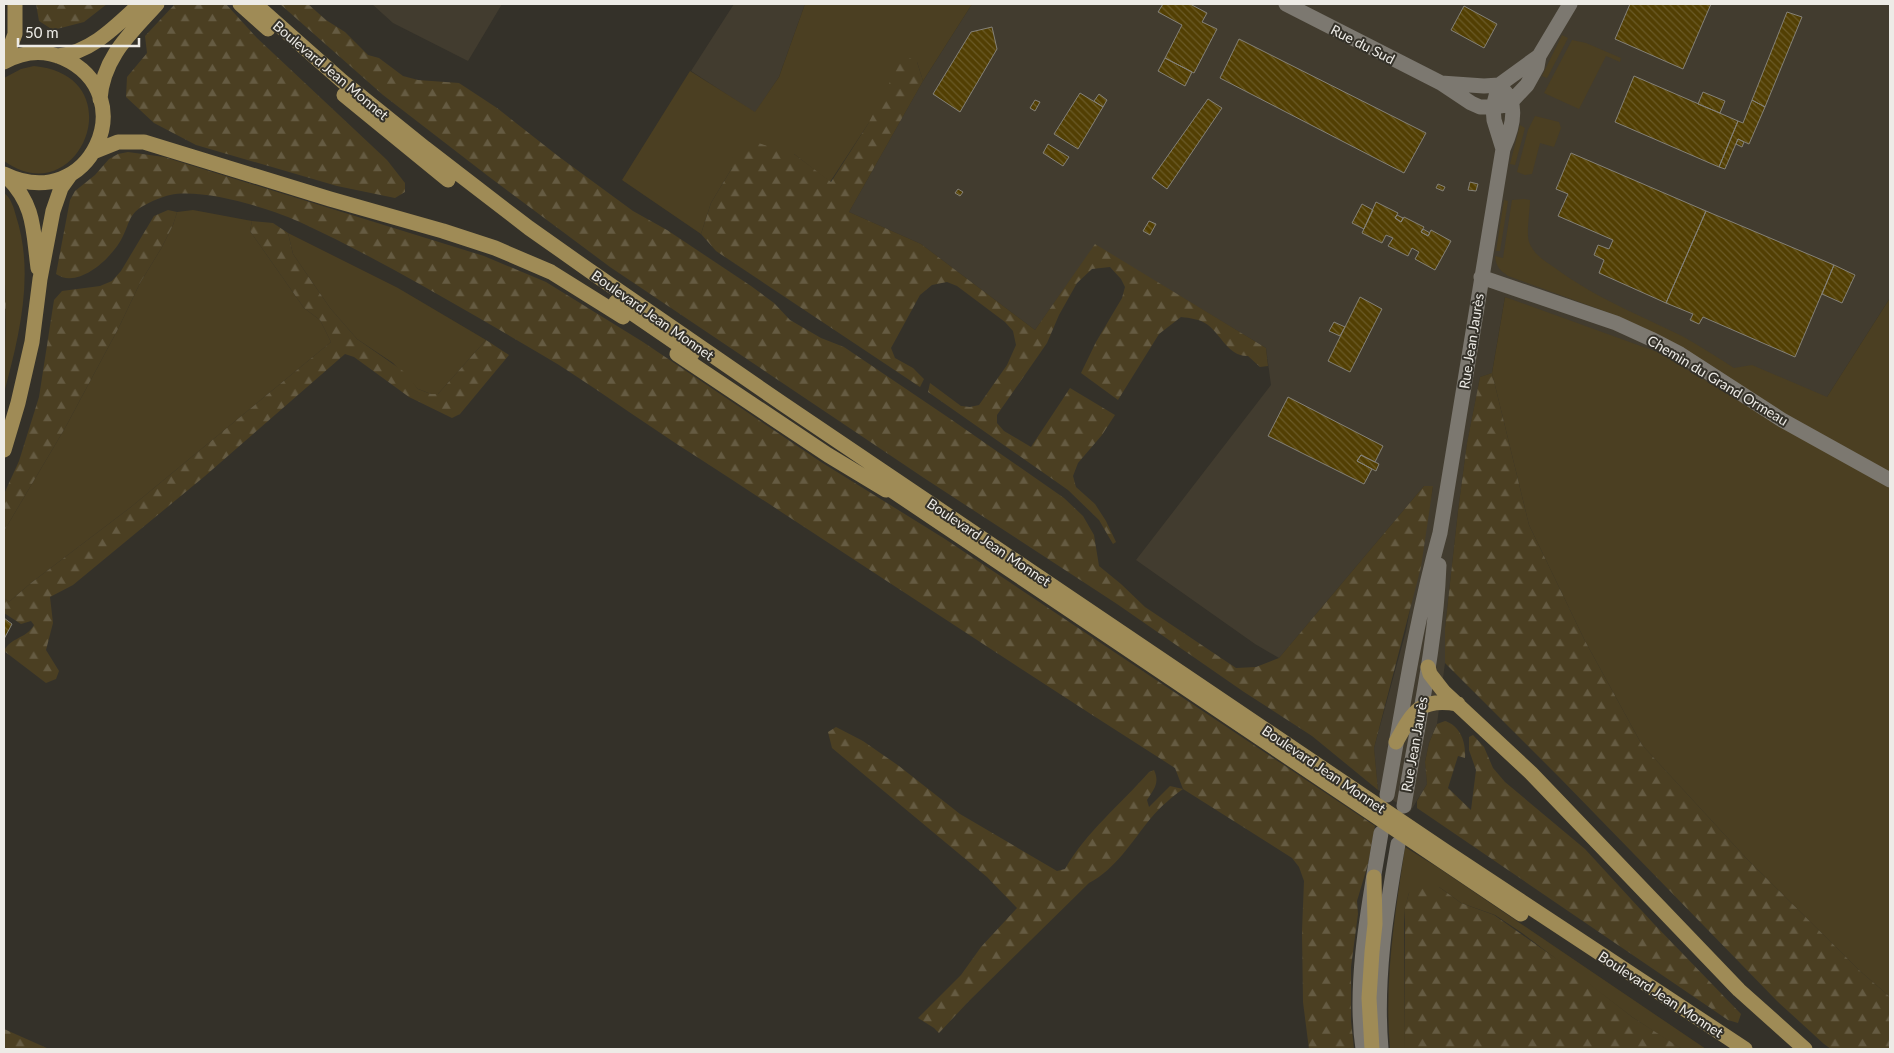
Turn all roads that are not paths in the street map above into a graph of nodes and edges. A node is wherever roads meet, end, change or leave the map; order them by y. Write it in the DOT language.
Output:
graph roads {
  1 [pos="15,4"];
  2 [pos="140,4"];
  3 [pos="157,4"];
  4 [pos="240,4"];
  5 [pos="255,4"];
  6 [pos="1286,4"];
  7 [pos="1570,4"];
  8 [pos="58,56"];
  9 [pos="1539,56"];
  10 [pos="4,61"];
  11 [pos="1440,83"];
  12 [pos="1499,85"];
  13 [pos="100,99"];
  14 [pos="1511,102"];
  15 [pos="1489,111"];
  16 [pos="1503,149"];
  17 [pos="93,152"];
  18 [pos="4,174"];
  19 [pos="71,174"];
  20 [pos="1481,277"];
  21 [pos="40,279"];
  22 [pos="4,450"];
  23 [pos="1890,480"];
  24 [pos="930,516"];
  25 [pos="1440,533"];
  26 [pos="1428,667"];
  27 [pos="1458,704"];
  28 [pos="1420,708"];
  29 [pos="1396,742"];
  30 [pos="1387,795"];
  31 [pos="1404,806"];
  32 [pos="1381,832"];
  33 [pos="1398,844"];
  34 [pos="1374,877"];
  35 [pos="1363,1049"];
  36 [pos="1372,1049"];
  37 [pos="1381,1049"];
  38 [pos="1727,1049"];
  39 [pos="1745,1049"];
  40 [pos="1805,1049"];
  1 -- 10 [label="main road"];
  2 -- 8 [label="main road"];
  3 -- 13 [label="main road"];
  4 -- 24 [label="main road, Boulevard Jean Monnet"];
  5 -- 39 [label="main road, Boulevard Jean Monnet"];
  6 -- 11 [label="street, Rue du Sud"];
  7 -- 9 [label="street"];
  8 -- 10 [label="main road"];
  8 -- 13 [label="main road"];
  9 -- 12 [label="street"];
  9 -- 14 [label="street"];
  11 -- 12 [label="street, Rue du Sud"];
  11 -- 15 [label="street, Rue du Sud"];
  12 -- 14 [label="street"];
  12 -- 15 [label="street"];
  13 -- 17 [label="main road"];
  14 -- 15 [label="street"];
  14 -- 16 [label="street, Rue Jean Jaurès"];
  15 -- 16 [label="street, Rue Jean Jaurès"];
  16 -- 20 [label="street, Rue Jean Jaurès"];
  17 -- 19 [label="main road"];
  17 -- 24 [label="main road"];
  18 -- 19 [label="main road"];
  18 -- 21 [label="main road"];
  19 -- 21 [label="main road"];
  20 -- 23 [label="street, Chemin du Grand Ormeau"];
  20 -- 25 [label="street, Rue Jean Jaurès"];
  21 -- 22 [label="main road"];
  24 -- 38 [label="main road, Boulevard Jean Monnet"];
  25 -- 26 [label="street, Rue Jean Jaurès"];
  25 -- 29 [label="street, Rue Jean Jaurès"];
  26 -- 27 [label="main road"];
  26 -- 28 [label="street, Rue Jean Jaurès"];
  27 -- 28 [label="main road"];
  27 -- 40 [label="main road"];
  28 -- 29 [label="main road"];
  28 -- 31 [label="street, Rue Jean Jaurès"];
  29 -- 30 [label="street, Rue Jean Jaurès"];
  32 -- 34 [label="street"];
  33 -- 37 [label="street"];
  34 -- 35 [label="street"];
  34 -- 36 [label="main road"];
}
